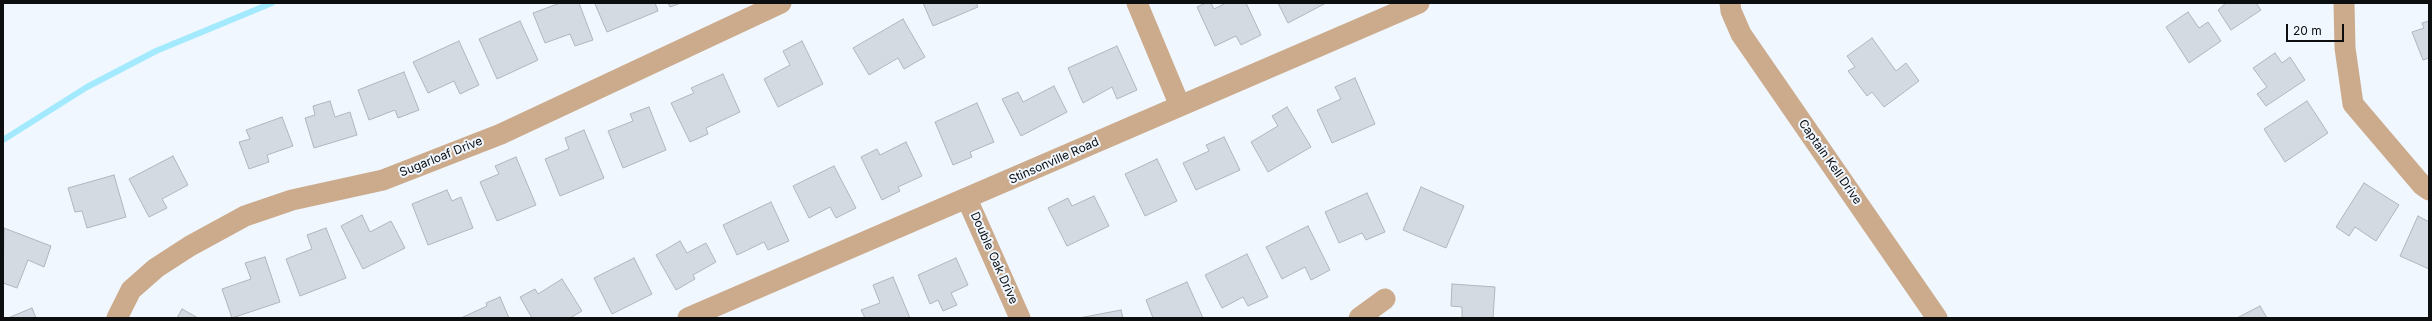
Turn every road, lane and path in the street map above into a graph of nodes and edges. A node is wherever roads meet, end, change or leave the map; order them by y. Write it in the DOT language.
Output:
graph roads {
  1 [pos="781,3"];
  2 [pos="1137,3"];
  3 [pos="1419,3"];
  4 [pos="1730,3"];
  5 [pos="2344,3"];
  6 [pos="1180,106"];
  7 [pos="2429,190"];
  8 [pos="967,199"];
  9 [pos="1385,300"];
  10 [pos="117,318"];
  11 [pos="688,318"];
  12 [pos="1020,318"];
  13 [pos="1359,318"];
  14 [pos="1937,318"];
  1 -- 10 [label="street, Sugarloaf Drive"];
  2 -- 6 [label="street"];
  3 -- 6 [label="street, Stinsonville Road"];
  4 -- 14 [label="street, Captain Kell Drive"];
  5 -- 7 [label="street"];
  6 -- 8 [label="street, Stinsonville Road"];
  8 -- 11 [label="street, Stinsonville Road"];
  8 -- 12 [label="street, Double Oak Drive"];
  9 -- 13 [label="street"];
}
